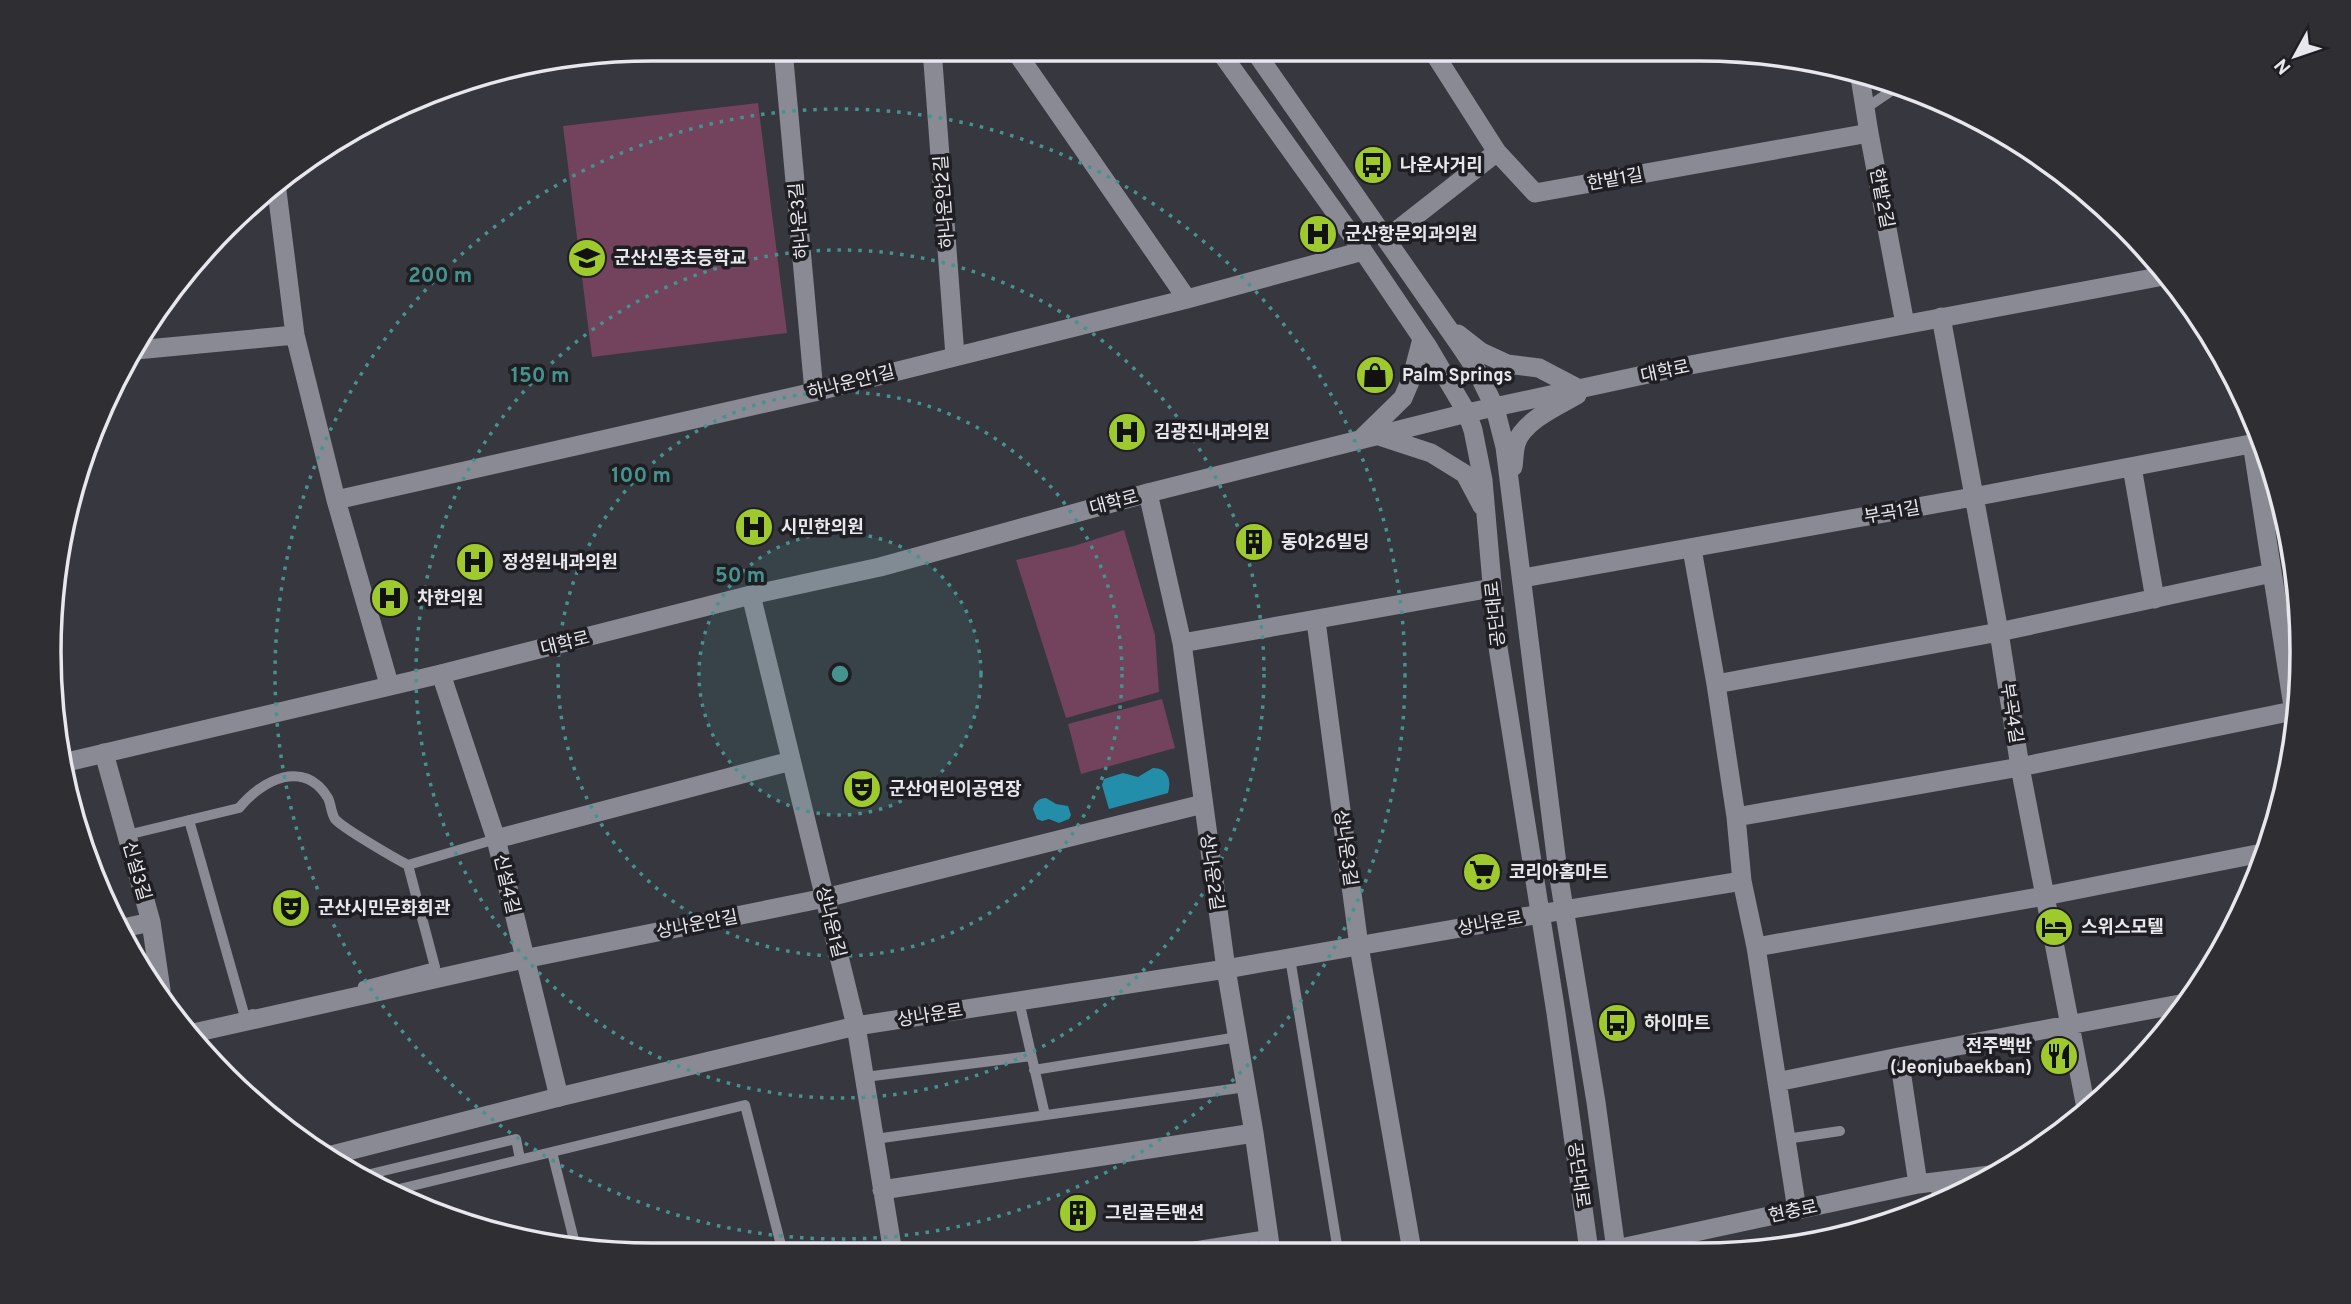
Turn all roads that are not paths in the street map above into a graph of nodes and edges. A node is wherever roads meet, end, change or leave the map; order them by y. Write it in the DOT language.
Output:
graph roads {
  1 [pos="784,61"];
  2 [pos="933,61"];
  3 [pos="1022,61"];
  4 [pos="1227,61"];
  5 [pos="1262,61"];
  6 [pos="1439,61"];
  7 [pos="1862,84"];
  8 [pos="1888,93"];
  9 [pos="1866,107"];
  10 [pos="1869,133"];
  11 [pos="1497,152"];
  12 [pos="278,195"];
  13 [pos="1386,239"];
  14 [pos="1363,251"];
  15 [pos="2156,277"];
  16 [pos="1187,299"];
  17 [pos="1941,317"];
  18 [pos="1444,323"];
  19 [pos="1905,324"];
  20 [pos="295,335"];
  21 [pos="1422,339"];
  22 [pos="145,349"];
  23 [pos="955,356"];
  24 [pos="1587,387"];
  25 [pos="814,392"];
  26 [pos="1495,408"];
  27 [pos="1467,413"];
  28 [pos="1369,438"];
  29 [pos="2251,443"];
  30 [pos="2132,467"];
  31 [pos="2260,468"];
  32 [pos="1510,485"];
  33 [pos="1148,493"];
  34 [pos="1973,497"];
  35 [pos="336,500"];
  36 [pos="1486,511"];
  37 [pos="1692,549"];
  38 [pos="2272,573"];
  39 [pos="1523,579"];
  40 [pos="1492,588"];
  41 [pos="751,595"];
  42 [pos="2155,599"];
  43 [pos="1316,621"];
  44 [pos="1998,632"];
  45 [pos="1182,643"];
  46 [pos="442,674"];
  47 [pos="2288,681"];
  48 [pos="389,684"];
  49 [pos="1716,684"];
  50 [pos="2286,712"];
  51 [pos="104,753"];
  52 [pos="72,761"];
  53 [pos="791,761"];
  54 [pos="2021,767"];
  55 [pos="1203,804"];
  56 [pos="1736,817"];
  57 [pos="189,820"];
  58 [pos="127,835"];
  59 [pos="496,839"];
  60 [pos="2253,855"];
  61 [pos="408,864"];
  62 [pos="1742,881"];
  63 [pos="2045,896"];
  64 [pos="825,898"];
  65 [pos="1564,909"];
  66 [pos="1540,914"];
  67 [pos="151,922"];
  68 [pos="129,927"];
  69 [pos="1359,946"];
  70 [pos="1756,947"];
  71 [pos="1290,958"];
  72 [pos="524,959"];
  73 [pos="1226,969"];
  74 [pos="159,977"];
  75 [pos="1019,1001"];
  76 [pos="2173,1005"];
  77 [pos="2068,1025"];
  78 [pos="856,1026"];
  79 [pos="199,1032"];
  80 [pos="1238,1037"];
  81 [pos="1031,1056"];
  82 [pos="1899,1057"];
  83 [pos="1034,1070"];
  84 [pos="865,1077"];
  85 [pos="1777,1082"];
  86 [pos="1246,1087"];
  87 [pos="559,1097"];
  88 [pos="2084,1100"];
  89 [pos="1045,1115"];
  90 [pos="1840,1131"];
  91 [pos="1254,1133"];
  92 [pos="874,1139"];
  93 [pos="1786,1139"];
  94 [pos="552,1152"];
  95 [pos="340,1153"];
  96 [pos="520,1159"];
  97 [pos="374,1173"];
  98 [pos="1962,1181"];
  99 [pos="1933,1187"];
  100 [pos="403,1188"];
  101 [pos="882,1190"];
  102 [pos="1797,1210"];
  103 [pos="573,1238"];
  104 [pos="780,1243"];
  105 [pos="890,1243"];
  106 [pos="1270,1243"];
  107 [pos="1337,1243"];
  108 [pos="1411,1243"];
  109 [pos="1588,1243"];
  110 [pos="1609,1243"];
  111 [pos="1643,1243"];
  1 -- 25 [label="street, 하나운3길"];
  2 -- 23 [label="street, 하나운안2길"];
  3 -- 16 [label="street"];
  4 -- 14 [label="street, 공단대로"];
  5 -- 13 [label="street, 공단대로"];
  6 -- 11 [label="street, 한밭1길"];
  7 -- 9 [label="street, 한밭2길"];
  8 -- 9 [label="lane"];
  9 -- 10 [label="street, 한밭2길"];
  10 -- 11 [label="street, 한밭1길"];
  10 -- 19 [label="street, 한밭2길"];
  11 -- 13 [label="street"];
  12 -- 20 [label="street"];
  13 -- 18 [label="street, 공단대로"];
  14 -- 16 [label="street, 하나운안1길"];
  14 -- 21 [label="street, 공단대로"];
  15 -- 17 [label="street, 대학로"];
  16 -- 23 [label="street, 하나운안1길"];
  17 -- 19 [label="street, 대학로"];
  17 -- 34 [label="street, 부곡4길"];
  18 -- 24 [label="street"];
  18 -- 26 [label="street, 공단대로"];
  19 -- 24 [label="street, 대학로"];
  20 -- 22 [label="street"];
  20 -- 35 [label="street"];
  21 -- 27 [label="street, 공단대로"];
  21 -- 28 [label="street"];
  23 -- 25 [label="street, 하나운안1길"];
  24 -- 26 [label="street, 대학로"];
  24 -- 32 [label="street"];
  25 -- 35 [label="street, 하나운안1길"];
  26 -- 27 [label="street, 대학로"];
  26 -- 32 [label="street, 공단대로"];
  27 -- 28 [label="street, 대학로"];
  27 -- 36 [label="street, 공단대로"];
  28 -- 33 [label="street, 대학로"];
  28 -- 36 [label="street"];
  29 -- 30 [label="street, 부곡1길"];
  30 -- 34 [label="street, 부곡1길"];
  30 -- 42 [label="street"];
  31 -- 38 [label="street"];
  32 -- 39 [label="street, 공단대로"];
  33 -- 41 [label="street, 대학로"];
  33 -- 45 [label="street, 상나운2길"];
  34 -- 37 [label="street, 부곡1길"];
  34 -- 44 [label="street, 부곡4길"];
  35 -- 48 [label="street"];
  36 -- 40 [label="street, 공단대로"];
  37 -- 39 [label="street, 부곡1길"];
  37 -- 49 [label="street"];
  38 -- 42 [label="street"];
  38 -- 47 [label="street"];
  39 -- 65 [label="street, 공단대로"];
  40 -- 43 [label="street"];
  40 -- 66 [label="street, 공단대로"];
  41 -- 46 [label="street, 대학로"];
  41 -- 53 [label="street, 상나운1길"];
  42 -- 44 [label="street"];
  43 -- 45 [label="street"];
  43 -- 69 [label="street, 상나운3길"];
  44 -- 49 [label="street"];
  44 -- 54 [label="street, 부곡4길"];
  45 -- 55 [label="street, 상나운2길"];
  46 -- 48 [label="street, 대학로"];
  46 -- 59 [label="street, 신설4길"];
  48 -- 51 [label="street, 대학로"];
  49 -- 56 [label="street"];
  50 -- 54 [label="street"];
  51 -- 52 [label="street, 대학로"];
  51 -- 58 [label="street, 신설3길"];
  53 -- 59 [label="street"];
  53 -- 64 [label="street, 상나운1길"];
  54 -- 56 [label="street"];
  54 -- 63 [label="street, 부곡4길"];
  55 -- 64 [label="street, 상나운안길"];
  55 -- 73 [label="street, 상나운2길"];
  56 -- 62 [label="street"];
  57 -- 58 [label="lane"];
  57 -- 61 [label="lane"];
  57 -- 61 [label="lane"];
  58 -- 67 [label="street, 신설3길"];
  59 -- 61 [label="lane"];
  59 -- 72 [label="street, 신설4길"];
  60 -- 63 [label="street"];
  62 -- 65 [label="street, 상나운로"];
  62 -- 70 [label="street"];
  63 -- 70 [label="street"];
  63 -- 77 [label="street, 부곡4길"];
  64 -- 72 [label="street, 상나운안길"];
  64 -- 78 [label="street, 상나운1길"];
  65 -- 66 [label="street, 상나운로"];
  65 -- 110 [label="street, 공단대로"];
  66 -- 69 [label="street, 상나운로"];
  66 -- 109 [label="street, 공단대로"];
  67 -- 68 [label="street"];
  67 -- 74 [label="street, 신설3길"];
  69 -- 71 [label="street, 상나운로"];
  69 -- 108 [label="street, 상나운3길"];
  70 -- 85 [label="street"];
  71 -- 73 [label="street, 상나운로"];
  71 -- 107 [label="lane"];
  72 -- 79 [label="street, 상나운안길"];
  72 -- 87 [label="street, 신설4길"];
  73 -- 75 [label="street, 상나운로"];
  73 -- 80 [label="street, 상나운2길"];
  75 -- 78 [label="street, 상나운로"];
  75 -- 81 [label="lane"];
  76 -- 77 [label="street"];
  77 -- 82 [label="street"];
  77 -- 88 [label="street, 부곡4길"];
  78 -- 84 [label="street, 상나운1길"];
  78 -- 87 [label="street, 상나운로"];
  80 -- 83 [label="lane"];
  80 -- 86 [label="street, 상나운2길"];
  81 -- 83 [label="lane"];
  81 -- 84 [label="lane"];
  82 -- 85 [label="street"];
  82 -- 99 [label="street"];
  83 -- 89 [label="lane"];
  84 -- 92 [label="street, 상나운1길"];
  85 -- 93 [label="street"];
  86 -- 89 [label="lane"];
  86 -- 91 [label="street, 상나운2길"];
  87 -- 95 [label="street, 상나운로"];
  89 -- 92 [label="lane"];
  90 -- 93 [label="lane"];
  91 -- 101 [label="street"];
  91 -- 106 [label="street, 상나운2길"];
  92 -- 101 [label="street, 상나운1길"];
  93 -- 102 [label="street"];
  94 -- 96 [label="lane"];
  94 -- 103 [label="lane"];
  94 -- 104 [label="lane"];
  96 -- 97 [label="lane"];
  96 -- 100 [label="lane"];
  98 -- 99 [label="street, 현충로"];
  99 -- 102 [label="street, 현충로"];
  101 -- 105 [label="street, 상나운1길"];
  102 -- 111 [label="street, 현충로"];
}
